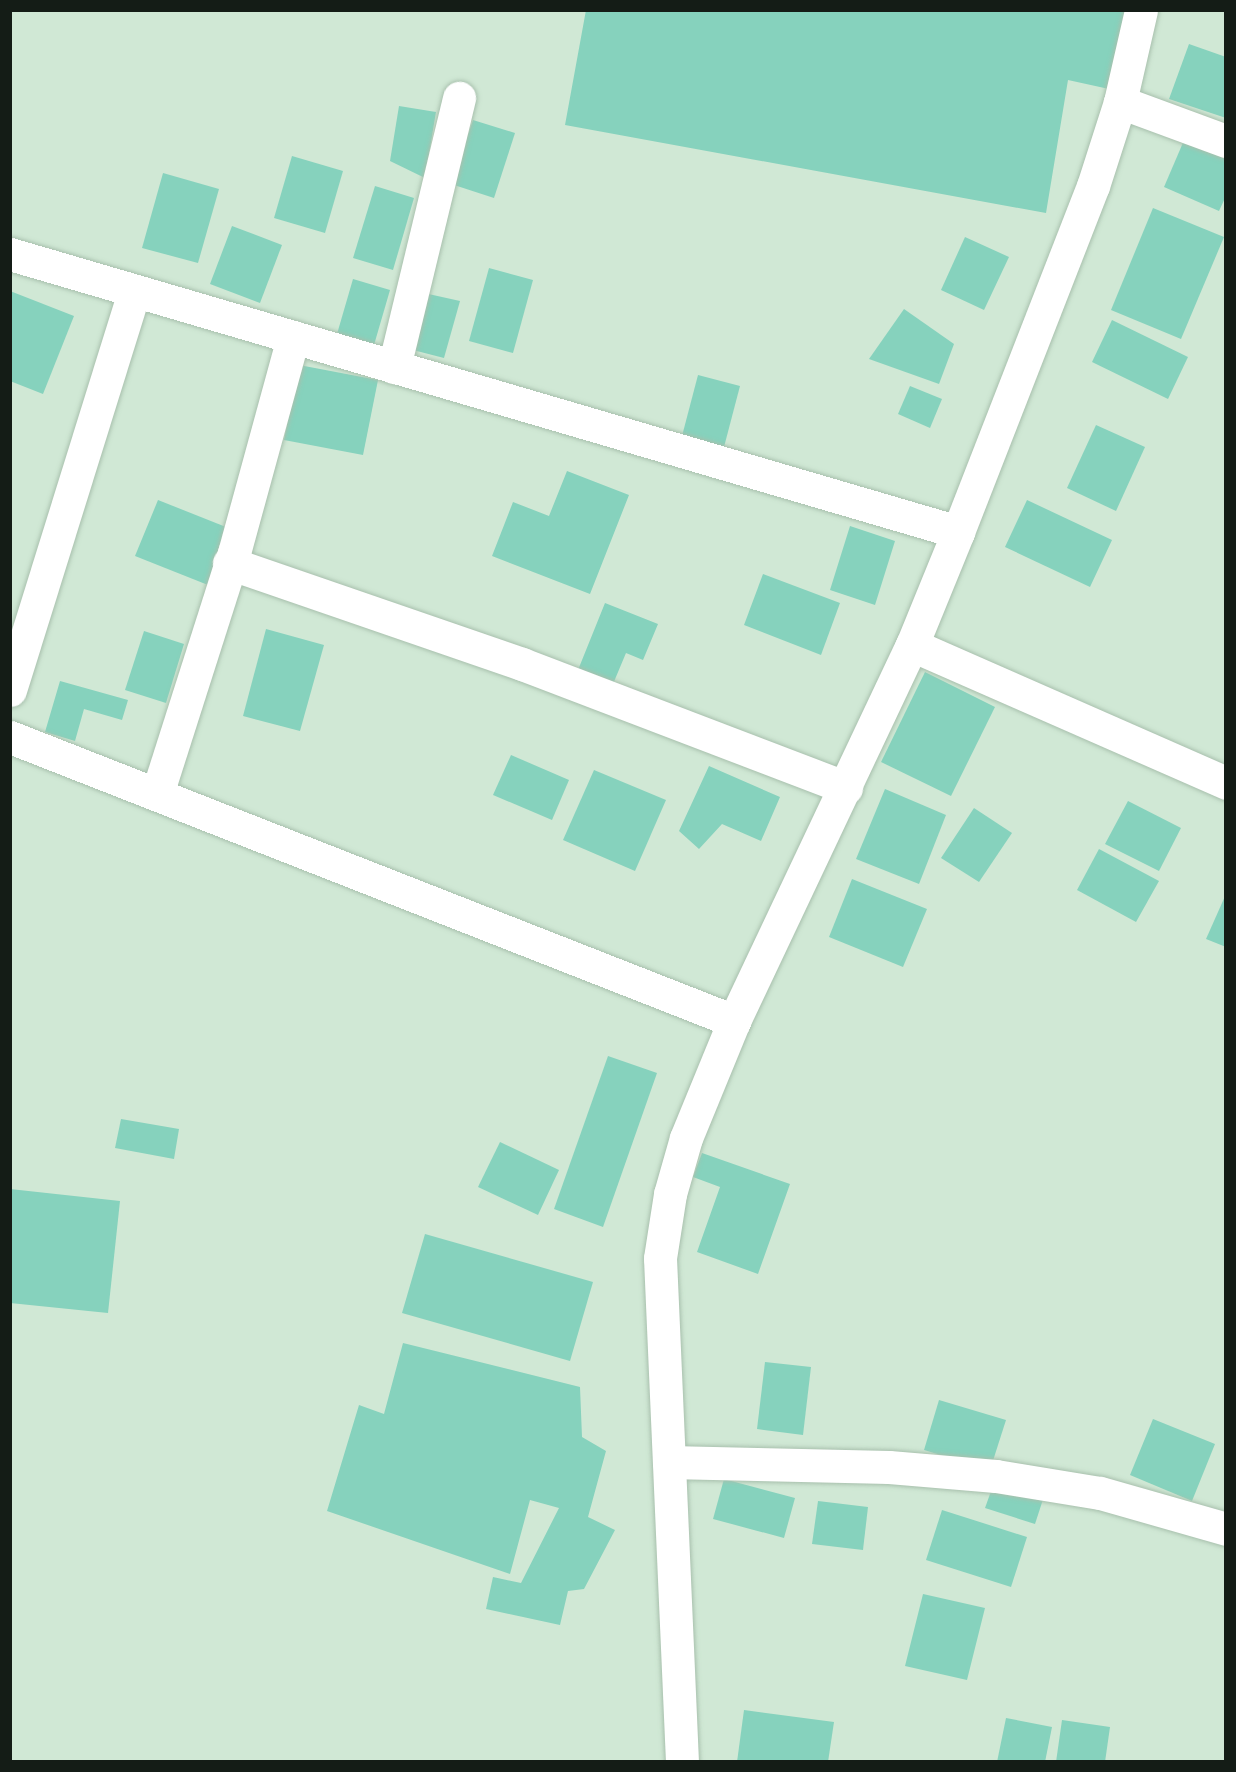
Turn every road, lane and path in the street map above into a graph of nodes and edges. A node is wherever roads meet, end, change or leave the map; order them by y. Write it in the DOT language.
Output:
graph roads {
  1 [pos="1141,10"];
  2 [pos="459,98"];
  3 [pos="1120,102"];
  4 [pos="1226,141"];
  5 [pos="10,254"];
  6 [pos="134,291"];
  7 [pos="293,337"];
  8 [pos="394,367"];
  9 [pos="958,532"];
  10 [pos="230,563"];
  11 [pos="912,645"];
  12 [pos="10,690"];
  13 [pos="10,737"];
  14 [pos="1226,783"];
  15 [pos="846,788"];
  16 [pos="157,794"];
  17 [pos="734,1021"];
  18 [pos="669,1462"];
  19 [pos="1226,1529"];
  20 [pos="682,1761"];
  1 -- 3 [label="street"];
  2 -- 8 [label="street"];
  3 -- 4 [label="street"];
  3 -- 9 [label="street"];
  5 -- 6 [label="street"];
  6 -- 7 [label="street"];
  6 -- 12 [label="street"];
  7 -- 8 [label="street"];
  7 -- 10 [label="street"];
  8 -- 9 [label="street"];
  9 -- 11 [label="street"];
  10 -- 15 [label="street"];
  10 -- 16 [label="street"];
  11 -- 14 [label="street"];
  11 -- 15 [label="street"];
  13 -- 16 [label="street"];
  15 -- 17 [label="street"];
  16 -- 17 [label="street"];
  17 -- 18 [label="street"];
  18 -- 19 [label="street"];
  18 -- 20 [label="street"];
}
